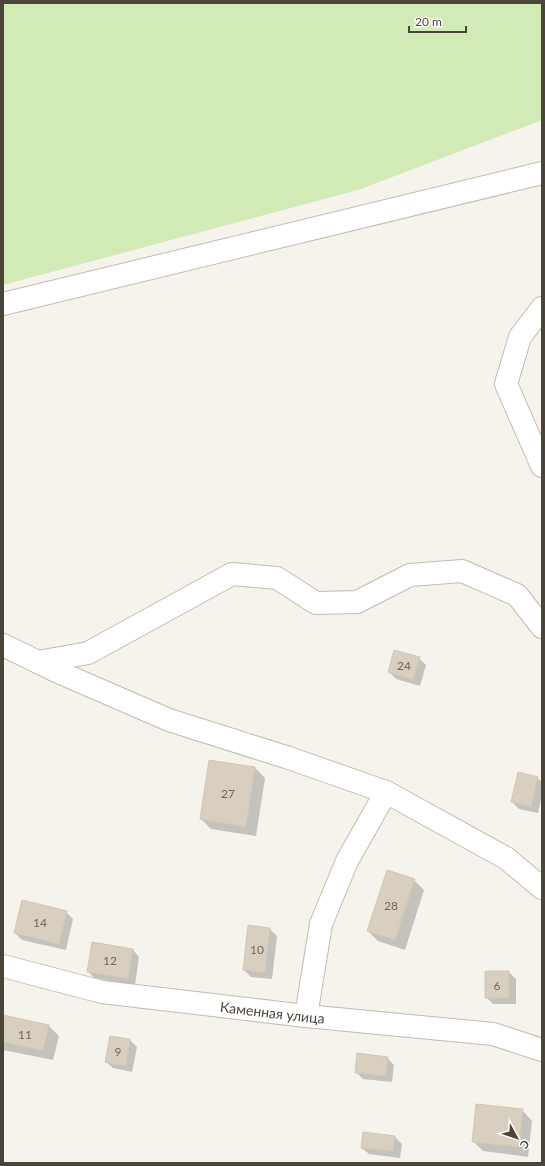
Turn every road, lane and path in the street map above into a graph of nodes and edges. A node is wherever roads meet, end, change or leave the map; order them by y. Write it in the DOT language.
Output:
graph roads {
  1 [pos="542,173"];
  2 [pos="3,304"];
  3 [pos="542,308"];
  4 [pos="542,466"];
  5 [pos="542,627"];
  6 [pos="3,644"];
  7 [pos="38,662"];
  8 [pos="386,792"];
  9 [pos="542,888"];
  10 [pos="3,966"];
  11 [pos="306,1016"];
  12 [pos="542,1050"];
  1 -- 2 [label="street"];
  3 -- 4 [label="street"];
  5 -- 7 [label="street"];
  6 -- 7 [label="street"];
  7 -- 8 [label="street"];
  8 -- 9 [label="street"];
  8 -- 11 [label="street"];
  10 -- 11 [label="street, Каменная улица"];
  11 -- 12 [label="street, Каменная улица"];
}
